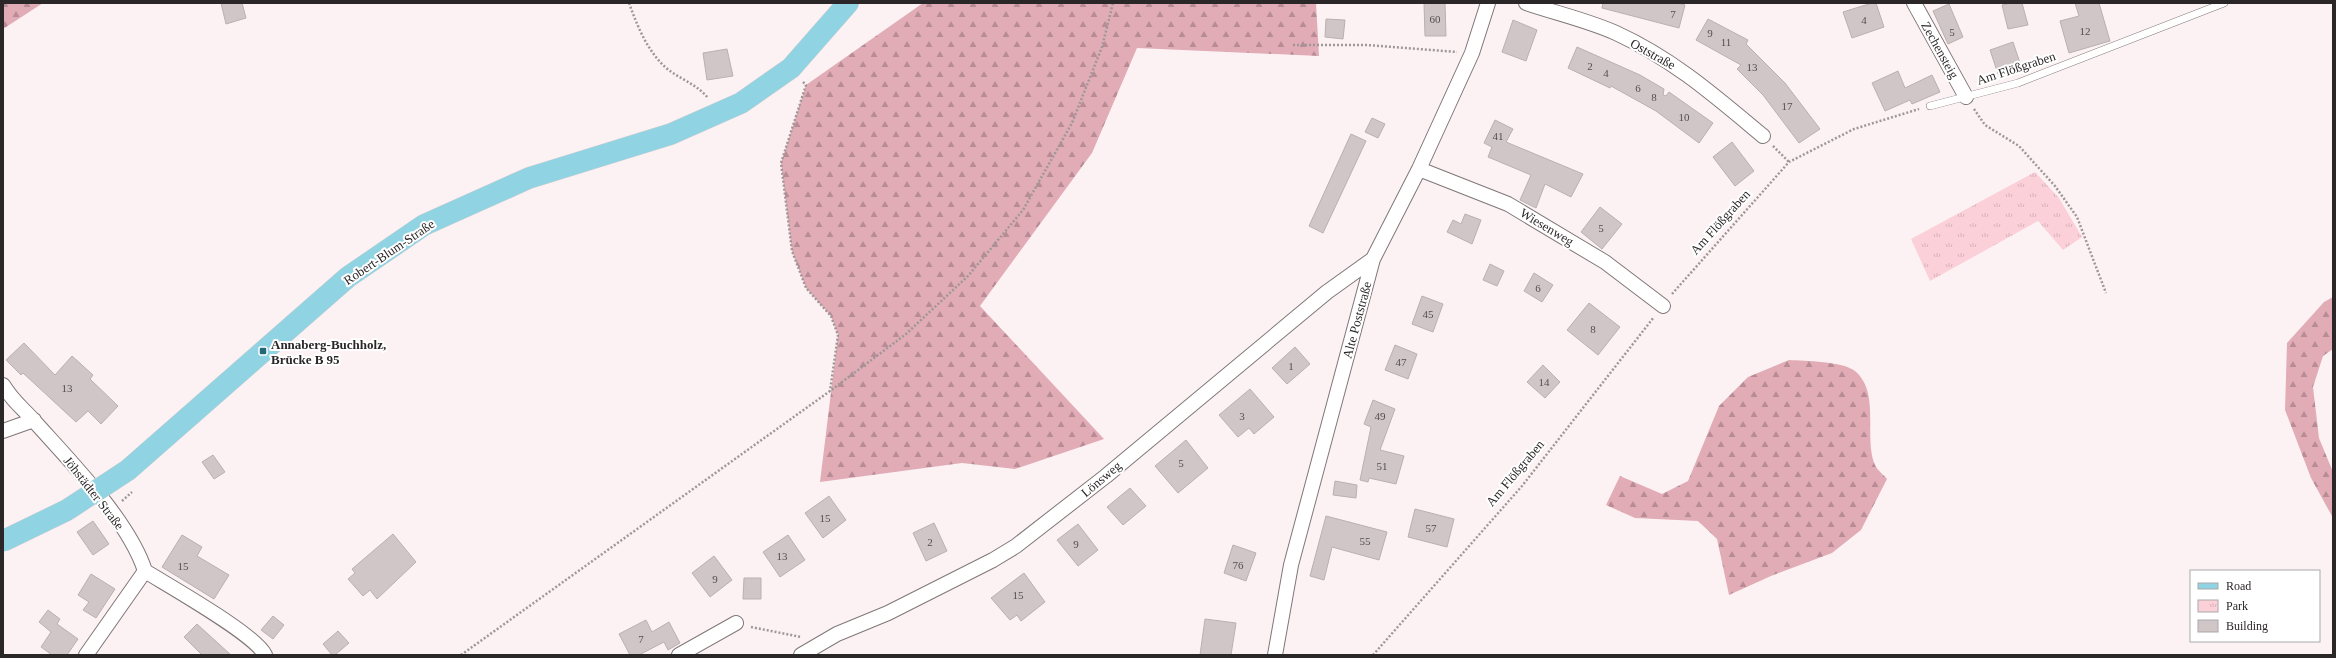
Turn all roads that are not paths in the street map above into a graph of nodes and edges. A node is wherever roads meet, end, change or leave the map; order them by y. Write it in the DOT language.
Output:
graph roads {
  1 [pos="848,3"];
  2 [pos="1488,3"];
  3 [pos="1526,3"];
  4 [pos="1914,3"];
  5 [pos="2224,3"];
  6 [pos="1966,97"];
  7 [pos="1930,106"];
  8 [pos="1763,136"];
  9 [pos="1419,169"];
  10 [pos="1373,259"];
  11 [pos="1663,306"];
  12 [pos="3,385"];
  13 [pos="34,420"];
  14 [pos="3,431"];
  15 [pos="3,541"];
  16 [pos="145,571"];
  17 [pos="736,624"];
  18 [pos="86,655"];
  19 [pos="265,655"];
  20 [pos="679,655"];
  21 [pos="801,655"];
  22 [pos="1275,655"];
  1 -- 15 [label="main road, Robert-Blum-Straße, bridge"];
  2 -- 9 [label="street, Alte Poststraße"];
  3 -- 8 [label="street, Oststraße"];
  4 -- 6 [label="street, Zechensteig"];
  5 -- 6 [label="lane, Am Flößgraben"];
  6 -- 7 [label="lane, Am Flößgraben"];
  9 -- 10 [label="street, Alte Poststraße"];
  9 -- 11 [label="street, Wiesenweg"];
  10 -- 21 [label="street, Lönsweg"];
  10 -- 22 [label="street, Alte Poststraße"];
  12 -- 13 [label="street, Jöhstädter Straße"];
  13 -- 14 [label="street"];
  13 -- 16 [label="street, Jöhstädter Straße"];
  16 -- 18 [label="street"];
  16 -- 19 [label="street"];
  17 -- 20 [label="street"];
}
